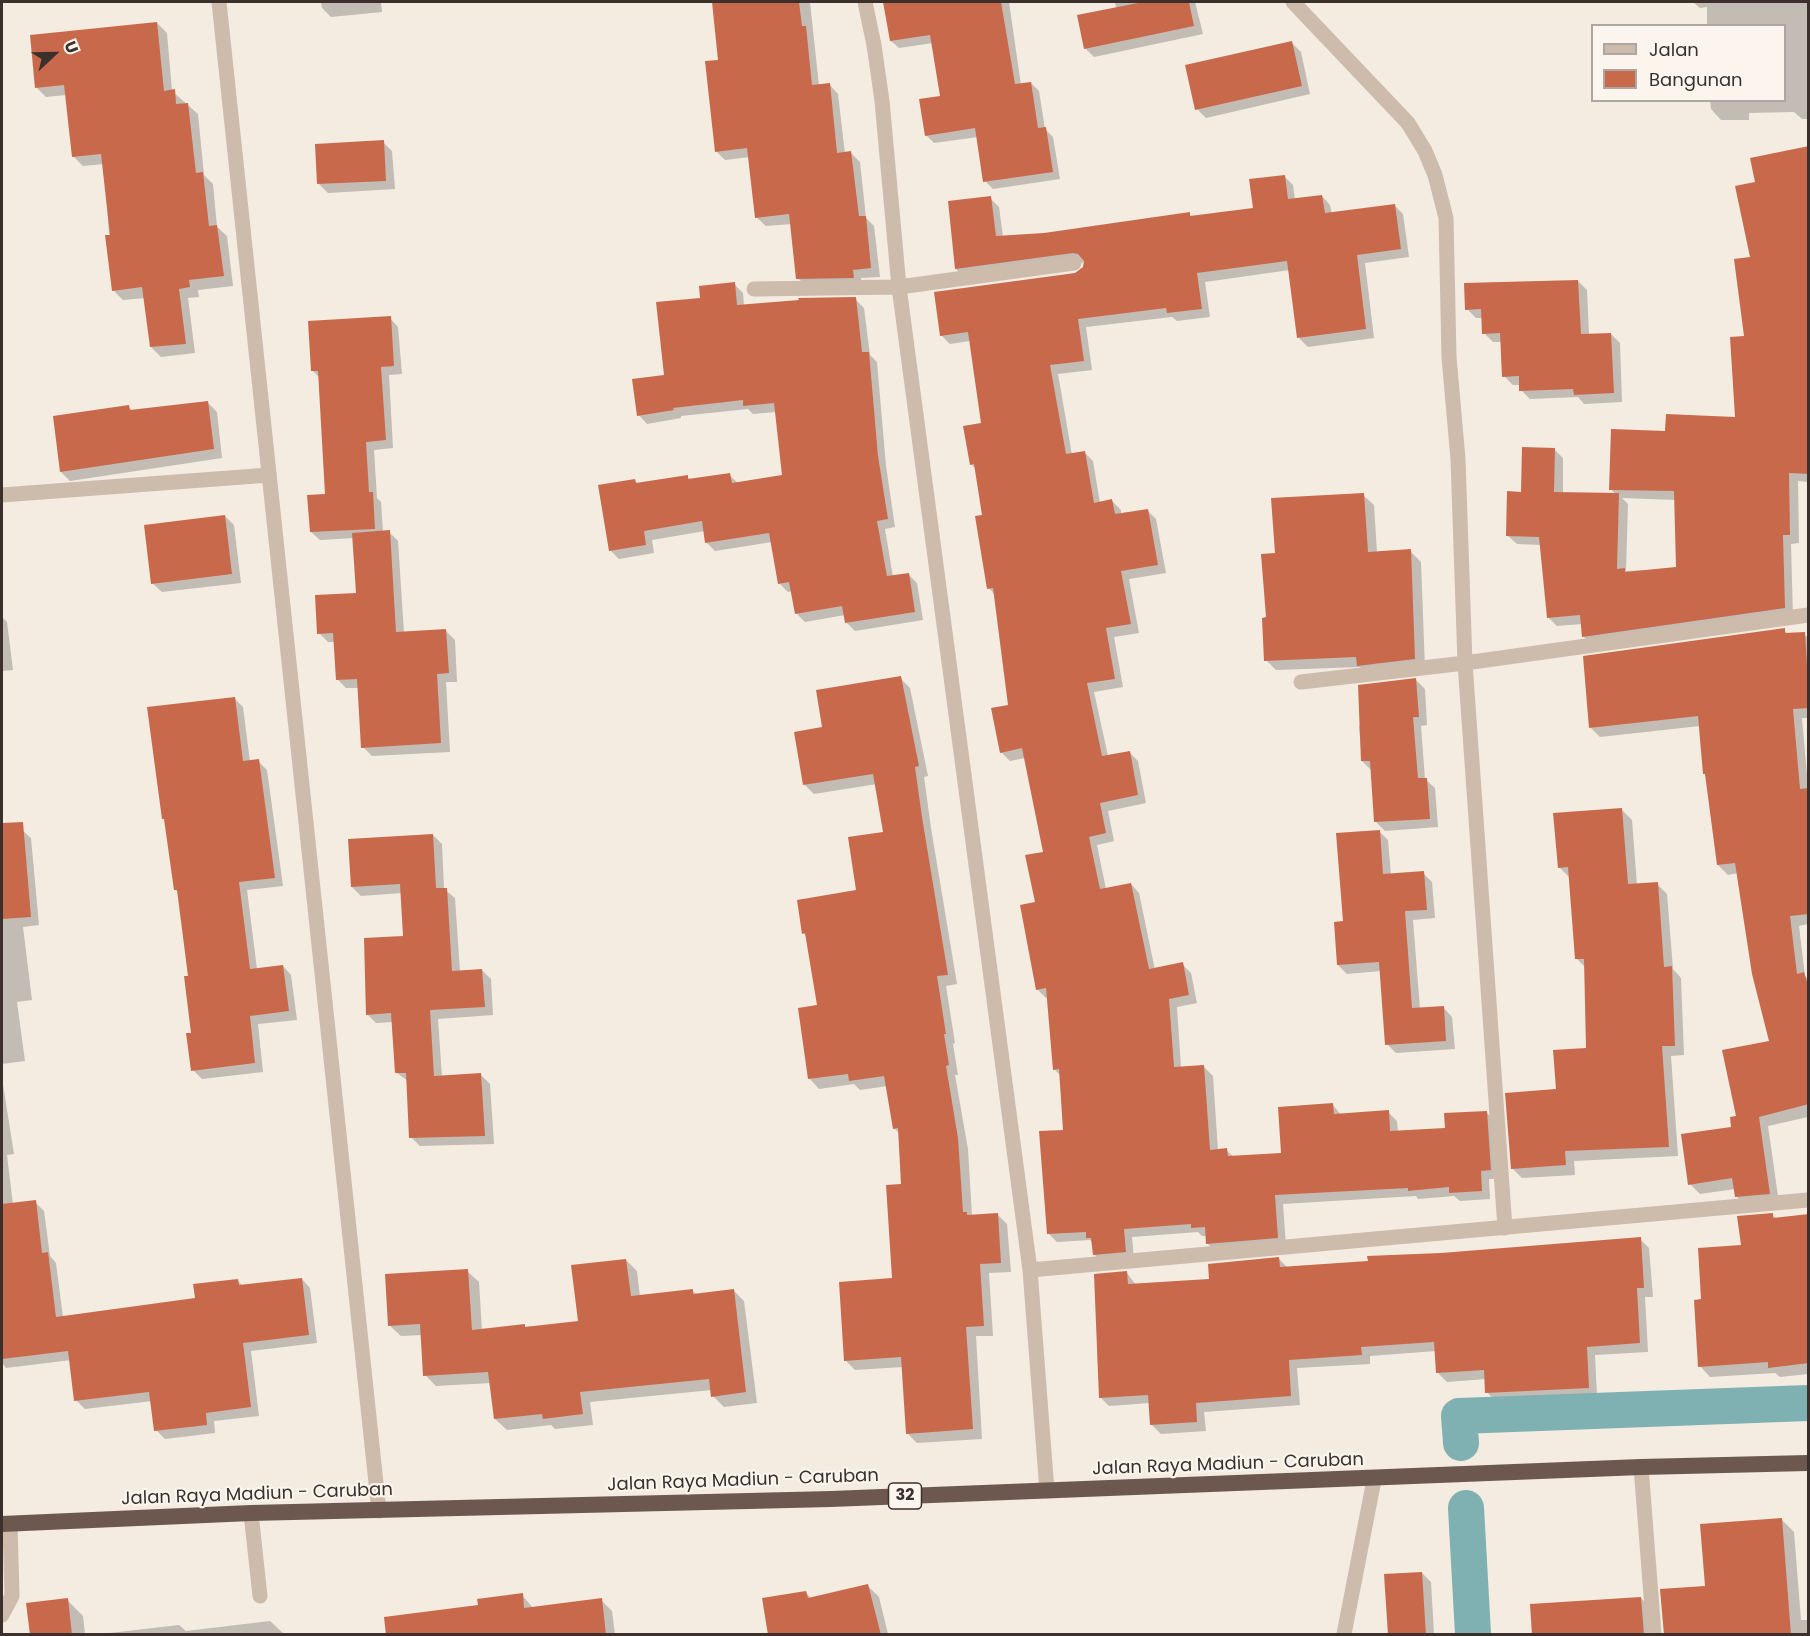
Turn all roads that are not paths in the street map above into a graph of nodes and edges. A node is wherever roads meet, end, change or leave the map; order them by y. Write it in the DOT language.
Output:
graph roads {
  1 [pos="219,2"];
  2 [pos="865,2"];
  3 [pos="1293,2"];
  4 [pos="1074,263"];
  5 [pos="899,287"];
  6 [pos="754,289"];
  7 [pos="269,475"];
  8 [pos="2,495"];
  9 [pos="1809,615"];
  10 [pos="1465,663"];
  11 [pos="1301,682"];
  12 [pos="1809,1200"];
  13 [pos="1504,1228"];
  14 [pos="1030,1270"];
  15 [pos="1809,1463"];
  16 [pos="1641,1467"];
  17 [pos="1374,1480"];
  18 [pos="1047,1491"];
  19 [pos="379,1511"];
  20 [pos="251,1513"];
  21 [pos="6,1524"];
  22 [pos="260,1596"];
  23 [pos="2,1616"];
  24 [pos="1344,1635"];
  25 [pos="1654,1635"];
  1 -- 7 [label="street"];
  2 -- 5 [label="street"];
  3 -- 10 [label="street"];
  4 -- 5 [label="street"];
  5 -- 6 [label="street"];
  5 -- 14 [label="street"];
  7 -- 8 [label="street"];
  7 -- 19 [label="street"];
  9 -- 10 [label="street"];
  10 -- 11 [label="street"];
  10 -- 13 [label="street"];
  12 -- 13 [label="street"];
  13 -- 14 [label="street"];
  14 -- 18 [label="street"];
  15 -- 16 [label="highway, Jalan Raya Madiun - Caruban / 32"];
  16 -- 17 [label="highway, Jalan Raya Madiun - Caruban / 32"];
  16 -- 25 [label="street"];
  17 -- 18 [label="highway, Jalan Raya Madiun - Caruban / 32"];
  17 -- 24 [label="street"];
  18 -- 19 [label="highway, Jalan Raya Madiun - Caruban / 32"];
  19 -- 20 [label="highway, Jalan Raya Madiun - Caruban / 32"];
  20 -- 21 [label="highway, Jalan Raya Madiun - Caruban / 32"];
  20 -- 22 [label="street"];
  21 -- 23 [label="street"];
}
